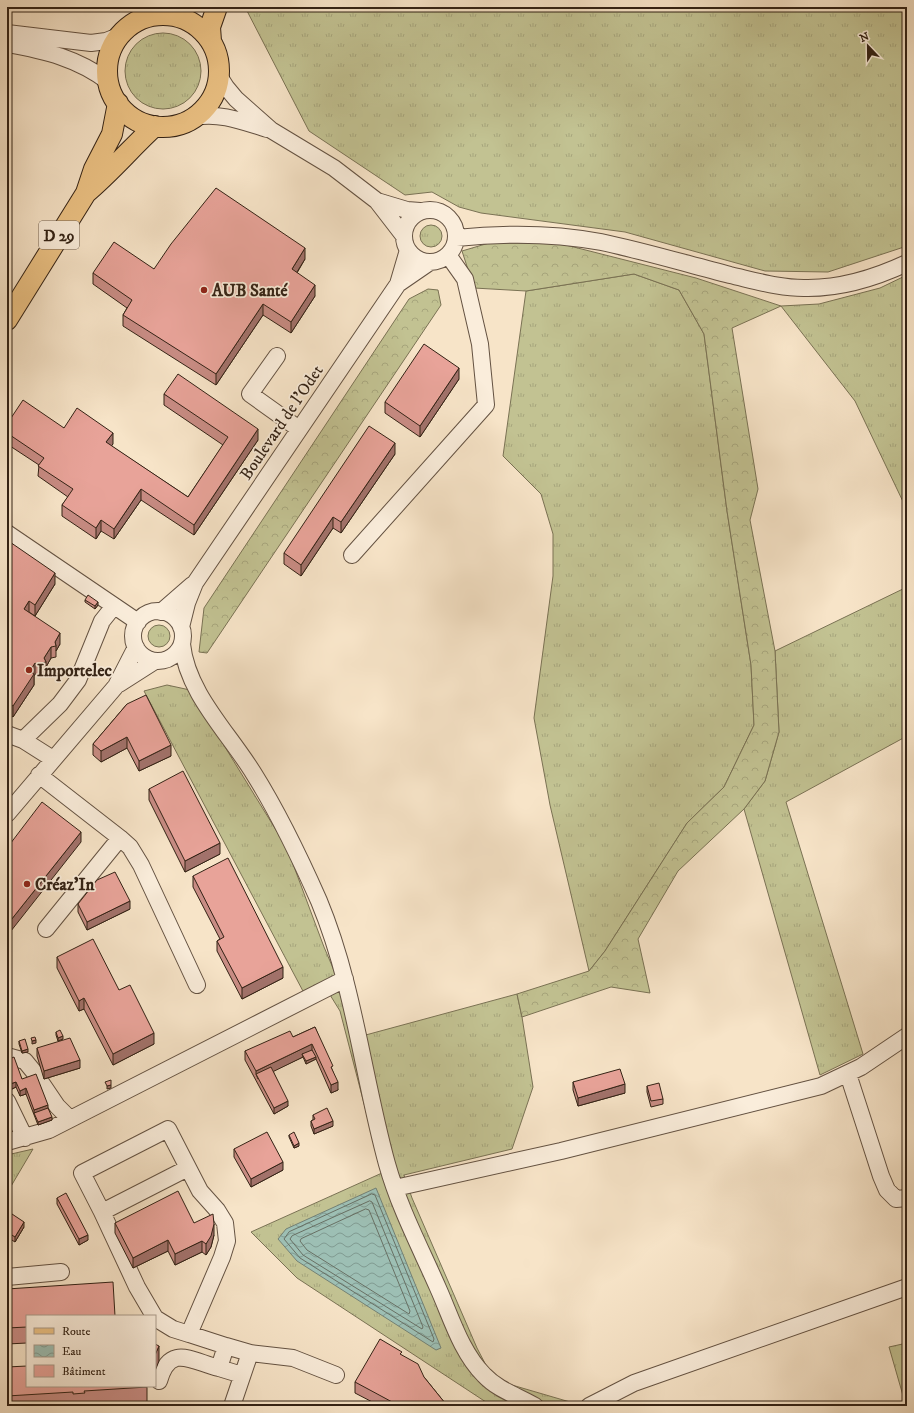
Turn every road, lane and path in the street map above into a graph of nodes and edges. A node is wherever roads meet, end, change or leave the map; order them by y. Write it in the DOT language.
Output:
graph roads {
  1 [pos="217,7"];
  2 [pos="175,11"];
  3 [pos="7,33"];
  4 [pos="121,35"];
  5 [pos="211,41"];
  6 [pos="7,44"];
  7 [pos="219,76"];
  8 [pos="108,82"];
  9 [pos="118,103"];
  10 [pos="195,117"];
  11 [pos="155,126"];
  12 [pos="271,130"];
  13 [pos="86,193"];
  14 [pos="377,201"];
  15 [pos="420,211"];
  16 [pos="456,238"];
  17 [pos="406,243"];
  18 [pos="448,255"];
  19 [pos="430,262"];
  20 [pos="907,263"];
  21 [pos="398,284"];
  22 [pos="7,320"];
  23 [pos="277,356"];
  24 [pos="300,429"];
  25 [pos="7,533"];
  26 [pos="352,555"];
  27 [pos="195,582"];
  28 [pos="114,606"];
  29 [pos="161,612"];
  30 [pos="138,622"];
  31 [pos="181,627"];
  32 [pos="182,644"];
  33 [pos="136,647"];
  34 [pos="160,660"];
  35 [pos="193,685"];
  36 [pos="116,686"];
  37 [pos="7,734"];
  38 [pos="23,740"];
  39 [pos="53,759"];
  40 [pos="39,775"];
  41 [pos="7,814"];
  42 [pos="120,838"];
  43 [pos="46,929"];
  44 [pos="345,979"];
  45 [pos="197,985"];
  46 [pos="907,1036"];
  47 [pos="7,1056"];
  48 [pos="848,1074"];
  49 [pos="7,1101"];
  50 [pos="70,1119"];
  51 [pos="25,1138"];
  52 [pos="7,1142"];
  53 [pos="188,1168"];
  54 [pos="395,1188"];
  55 [pos="907,1198"];
  56 [pos="102,1212"];
  57 [pos="61,1272"];
  58 [pos="7,1277"];
  59 [pos="907,1287"];
  60 [pos="153,1315"];
  61 [pos="156,1318"];
  62 [pos="189,1334"];
  63 [pos="226,1346"];
  64 [pos="250,1353"];
  65 [pos="219,1368"];
  66 [pos="336,1374"];
  67 [pos="242,1375"];
  68 [pos="159,1380"];
  69 [pos="232,1406"];
  70 [pos="536,1406"];
  71 [pos="589,1406"];
  1 -- 5 [label="main road"];
  2 -- 4 [label="main road"];
  2 -- 5 [label="main road"];
  3 -- 4 [label="street"];
  4 -- 8 [label="main road"];
  5 -- 7 [label="main road"];
  6 -- 8 [label="street"];
  7 -- 10 [label="main road"];
  7 -- 12 [label="street"];
  8 -- 9 [label="main road"];
  9 -- 11 [label="main road"];
  9 -- 13 [label="main road, D 29"];
  10 -- 11 [label="main road"];
  10 -- 12 [label="street"];
  11 -- 13 [label="main road, D 29"];
  12 -- 14 [label="street"];
  13 -- 22 [label="main road, D 29"];
  14 -- 15 [label="street"];
  14 -- 17 [label="street"];
  15 -- 16 [label="street"];
  15 -- 17 [label="street"];
  16 -- 18 [label="street"];
  16 -- 20 [label="street"];
  17 -- 19 [label="street"];
  17 -- 21 [label="street, Boulevard de l'Odet"];
  18 -- 19 [label="street"];
  18 -- 26 [label="street"];
  19 -- 21 [label="street, Boulevard de l'Odet"];
  21 -- 24 [label="street, Boulevard de l'Odet"];
  23 -- 24 [label="street"];
  24 -- 27 [label="street, Boulevard de l'Odet"];
  25 -- 28 [label="street"];
  27 -- 29 [label="street, Boulevard de l'Odet"];
  27 -- 31 [label="street, Boulevard de l'Odet"];
  28 -- 30 [label="street"];
  28 -- 38 [label="street"];
  29 -- 30 [label="street, Boulevard de l'Odet"];
  29 -- 31 [label="street"];
  30 -- 33 [label="street"];
  31 -- 32 [label="street, Boulevard de l'Odet"];
  32 -- 34 [label="street"];
  32 -- 35 [label="street, Boulevard de l'Odet"];
  33 -- 34 [label="street"];
  33 -- 36 [label="street"];
  34 -- 35 [label="street"];
  34 -- 36 [label="street"];
  35 -- 44 [label="street"];
  36 -- 39 [label="street"];
  37 -- 38 [label="street"];
  38 -- 39 [label="street"];
  39 -- 40 [label="street"];
  40 -- 41 [label="street"];
  40 -- 42 [label="street"];
  42 -- 43 [label="street"];
  42 -- 45 [label="street"];
  44 -- 50 [label="street"];
  44 -- 54 [label="street"];
  46 -- 48 [label="street"];
  47 -- 50 [label="street"];
  48 -- 54 [label="street"];
  48 -- 55 [label="street"];
  49 -- 51 [label="street"];
  50 -- 51 [label="street"];
  51 -- 52 [label="street"];
  53 -- 56 [label="street"];
  53 -- 56 [label="street"];
  53 -- 62 [label="street"];
  54 -- 70 [label="street"];
  56 -- 60 [label="street"];
  57 -- 58 [label="street"];
  59 -- 71 [label="street"];
  61 -- 62 [label="street"];
  62 -- 63 [label="street"];
  63 -- 64 [label="street"];
  63 -- 65 [label="street"];
  64 -- 66 [label="street"];
  64 -- 67 [label="street"];
  65 -- 67 [label="street"];
  65 -- 68 [label="street"];
  67 -- 69 [label="street"];
}
